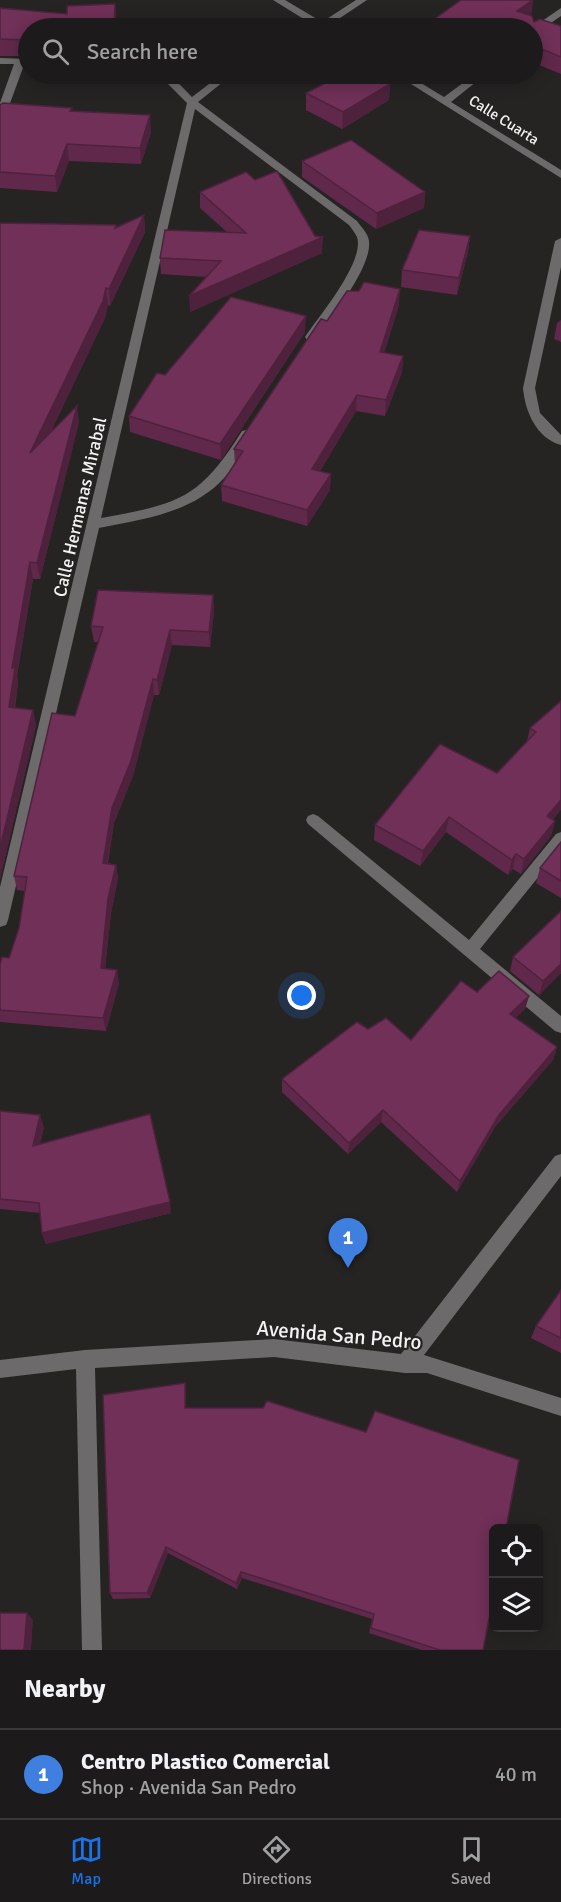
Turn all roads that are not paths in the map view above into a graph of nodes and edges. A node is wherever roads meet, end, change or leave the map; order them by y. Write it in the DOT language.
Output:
graph roads {
  1 [pos="278,0"];
  2 [pos="362,0"];
  3 [pos="561,11"];
  4 [pos="306,18"];
  5 [pos="336,18"];
  6 [pos="543,25"];
  7 [pos="0,61"];
  8 [pos="18,62"];
  9 [pos="18,76"];
  10 [pos="174,84"];
  11 [pos="215,84"];
  12 [pos="417,84"];
  13 [pos="468,84"];
  14 [pos="446,101"];
  15 [pos="192,102"];
  16 [pos="0,117"];
  17 [pos="561,175"];
  18 [pos="561,241"];
  19 [pos="302,350"];
  20 [pos="250,427"];
  21 [pos="561,441"];
  22 [pos="95,524"];
  23 [pos="313,820"];
  24 [pos="561,838"];
  25 [pos="0,920"];
  26 [pos="470,950"];
  27 [pos="561,1026"];
  28 [pos="561,1162"];
  29 [pos="85,1359"];
  30 [pos="405,1364"];
  31 [pos="0,1369"];
  32 [pos="561,1407"];
  33 [pos="92,1650"];
  1 -- 4 [label="street"];
  2 -- 5 [label="street"];
  3 -- 6 [label="street"];
  7 -- 8 [label="street"];
  9 -- 16 [label="street"];
  10 -- 15 [label="street"];
  11 -- 15 [label="street"];
  12 -- 14 [label="street, Calle Cuarta"];
  13 -- 14 [label="street"];
  14 -- 17 [label="street, Calle Cuarta"];
  15 -- 19 [label="street"];
  15 -- 22 [label="street, Calle Hermanas Mirabal"];
  18 -- 21 [label="street"];
  20 -- 22 [label="street"];
  22 -- 25 [label="street, Calle Hermanas Mirabal"];
  23 -- 26 [label="street"];
  24 -- 26 [label="street"];
  26 -- 27 [label="street"];
  28 -- 30 [label="street"];
  29 -- 30 [label="street, Avenida San Pedro"];
  29 -- 31 [label="street, Avenida San Pedro"];
  29 -- 33 [label="street"];
  30 -- 32 [label="street, Avenida San Pedro"];
}
